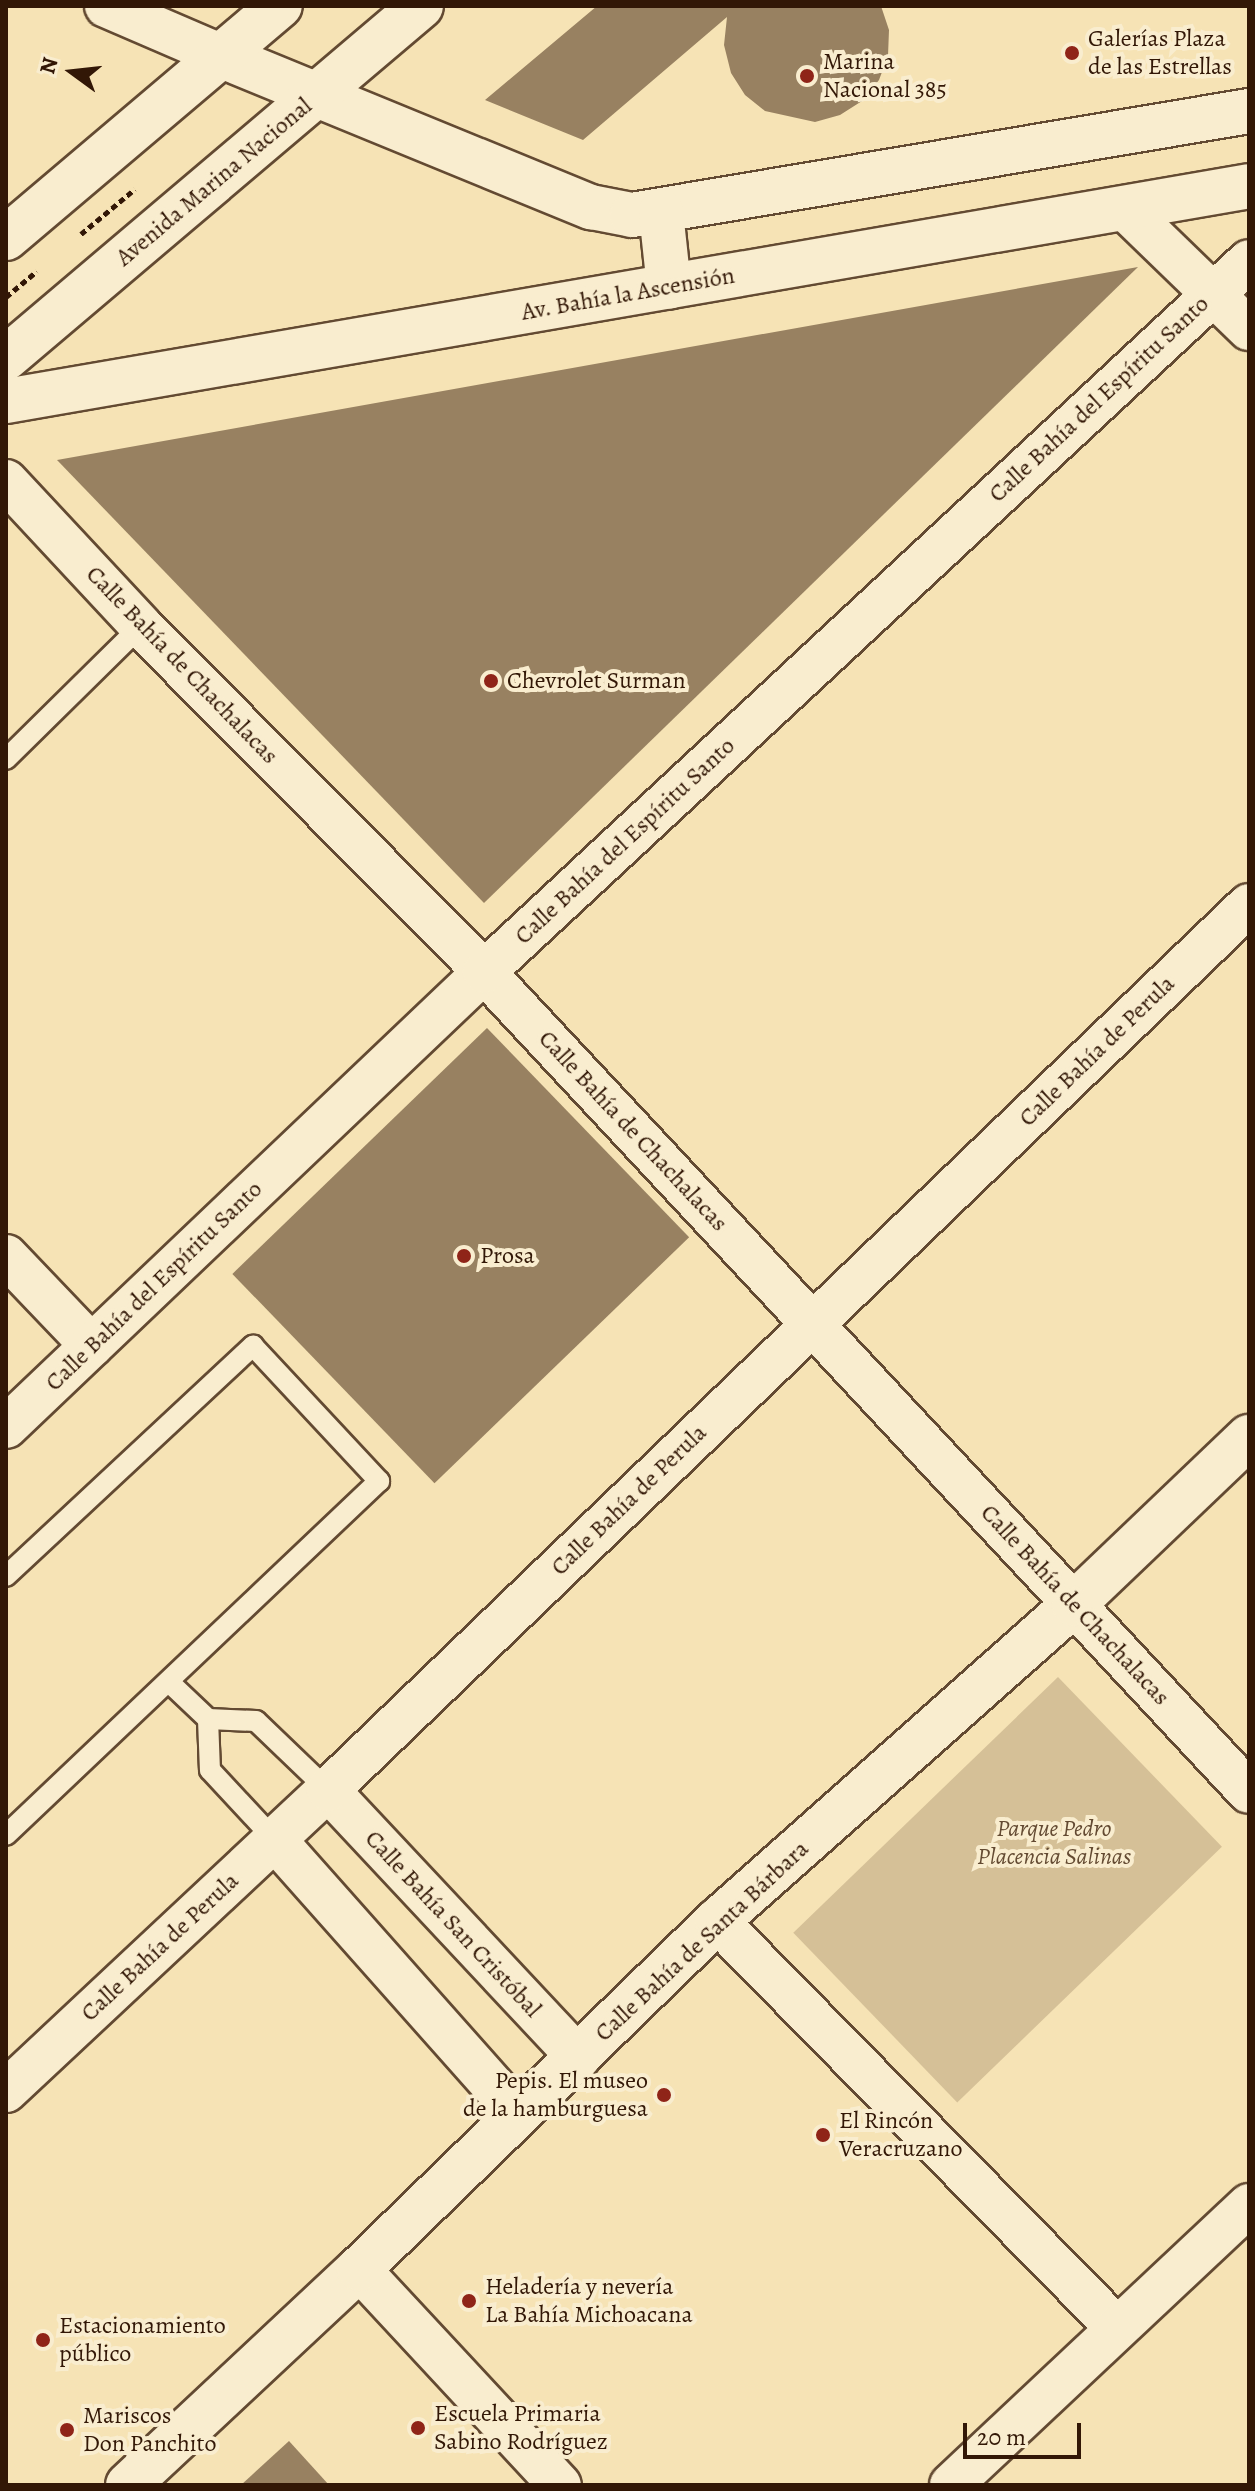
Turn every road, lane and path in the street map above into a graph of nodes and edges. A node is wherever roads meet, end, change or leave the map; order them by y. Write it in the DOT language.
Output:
graph roads {
  1 [pos="106,6"];
  2 [pos="280,6"];
  3 [pos="421,6"];
  4 [pos="222,56"];
  5 [pos="318,94"];
  6 [pos="1249,111"];
  7 [pos="1249,186"];
  8 [pos="1124,208"];
  9 [pos="661,212"];
  10 [pos="6,238"];
  11 [pos="1249,261"];
  12 [pos="669,287"];
  13 [pos="1214,292"];
  14 [pos="1249,329"];
  15 [pos="6,358"];
  16 [pos="6,401"];
  17 [pos="6,481"];
  18 [pos="141,626"];
  19 [pos="6,759"];
  20 [pos="1249,905"];
  21 [pos="484,972"];
  22 [pos="6,1256"];
  23 [pos="812,1324"];
  24 [pos="92,1346"];
  25 [pos="6,1427"];
  26 [pos="1249,1437"];
  27 [pos="6,1576"];
  28 [pos="1074,1604"];
  29 [pos="170,1683"];
  30 [pos="208,1719"];
  31 [pos="328,1790"];
  32 [pos="1249,1792"];
  33 [pos="6,1835"];
  34 [pos="275,1840"];
  35 [pos="717,1921"];
  36 [pos="579,2058"];
  37 [pos="6,2091"];
  38 [pos="518,2114"];
  39 [pos="1249,2205"];
  40 [pos="359,2269"];
  41 [pos="1116,2327"];
  42 [pos="128,2485"];
  43 [pos="560,2485"];
  44 [pos="951,2485"];
  1 -- 4 [label="street"];
  2 -- 4 [label="main road"];
  3 -- 5 [label="main road, Avenida Marina Nacional"];
  4 -- 5 [label="main road"];
  4 -- 10 [label="main road"];
  5 -- 9 [label="main road"];
  5 -- 15 [label="main road, Avenida Marina Nacional"];
  6 -- 9 [label="main road"];
  7 -- 8 [label="main road, Av. Bahía la Ascensión"];
  8 -- 12 [label="main road, Av. Bahía la Ascensión"];
  8 -- 13 [label="street"];
  9 -- 12 [label="main road"];
  11 -- 13 [label="street, Calle Bahía del Espíritu Santo"];
  12 -- 16 [label="main road, Av. Bahía la Ascensión"];
  13 -- 14 [label="street"];
  13 -- 21 [label="street, Calle Bahía del Espíritu Santo"];
  17 -- 18 [label="street, Calle Bahía de Chachalacas"];
  18 -- 19 [label="lane"];
  18 -- 21 [label="street, Calle Bahía de Chachalacas"];
  20 -- 23 [label="street, Calle Bahía de Perula"];
  21 -- 23 [label="street, Calle Bahía de Chachalacas"];
  21 -- 24 [label="street, Calle Bahía del Espíritu Santo"];
  22 -- 24 [label="street"];
  23 -- 28 [label="street, Calle Bahía de Chachalacas"];
  23 -- 31 [label="street, Calle Bahía de Perula"];
  24 -- 25 [label="street, Calle Bahía del Espíritu Santo"];
  26 -- 28 [label="main road, Calle Bahía de Santa Bárbara"];
  27 -- 29 [label="lane"];
  28 -- 32 [label="street, Calle Bahía de Chachalacas"];
  28 -- 35 [label="main road, Calle Bahía de Santa Bárbara"];
  29 -- 30 [label="lane"];
  29 -- 33 [label="lane"];
  30 -- 31 [label="lane"];
  30 -- 34 [label="lane"];
  31 -- 34 [label="street, Calle Bahía de Perula"];
  31 -- 36 [label="street, Calle Bahía San Cristóbal"];
  34 -- 37 [label="street, Calle Bahía de Perula"];
  34 -- 38 [label="street"];
  35 -- 36 [label="main road, Calle Bahía de Santa Bárbara"];
  35 -- 41 [label="street"];
  36 -- 38 [label="main road, Calle Bahía de Santa Bárbara"];
  38 -- 40 [label="main road, Calle Bahía de Santa Bárbara"];
  39 -- 41 [label="street"];
  40 -- 42 [label="main road, Calle Bahía de Santa Bárbara"];
  40 -- 43 [label="street"];
  41 -- 44 [label="street"];
}
